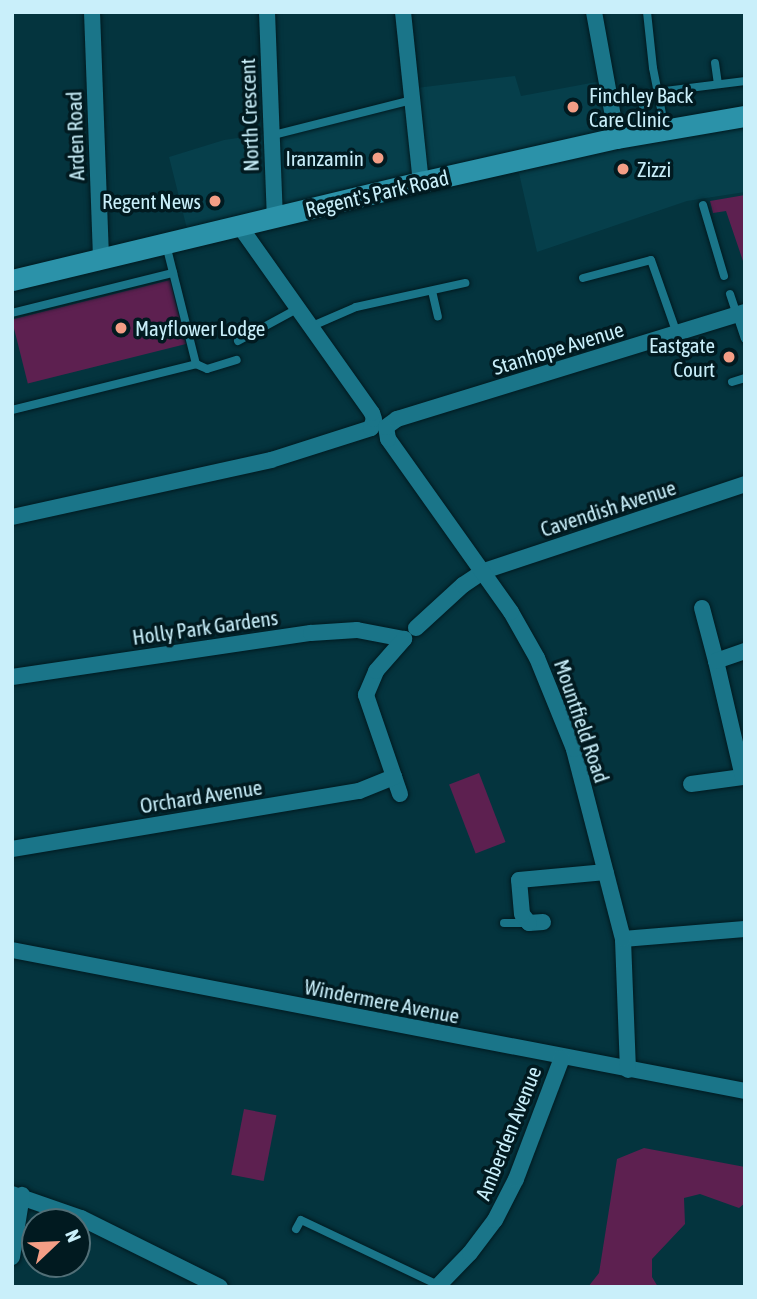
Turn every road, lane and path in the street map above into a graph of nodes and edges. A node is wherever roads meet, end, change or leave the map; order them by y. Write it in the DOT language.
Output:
graph roads {
  1 [pos="92,12"];
  2 [pos="267,12"];
  3 [pos="403,12"];
  4 [pos="594,12"];
  5 [pos="647,12"];
  6 [pos="715,63"];
  7 [pos="745,81"];
  8 [pos="718,84"];
  9 [pos="657,92"];
  10 [pos="611,98"];
  11 [pos="412,100"];
  12 [pos="643,106"];
  13 [pos="745,116"];
  14 [pos="665,128"];
  15 [pos="270,136"];
  16 [pos="617,138"];
  17 [pos="421,182"];
  18 [pos="703,205"];
  19 [pos="275,217"];
  20 [pos="239,225"];
  21 [pos="166,243"];
  22 [pos="101,258"];
  23 [pos="173,273"];
  24 [pos="724,276"];
  25 [pos="583,278"];
  26 [pos="12,281"];
  27 [pos="465,283"];
  28 [pos="432,291"];
  29 [pos="730,294"];
  30 [pos="297,309"];
  31 [pos="12,313"];
  32 [pos="741,313"];
  33 [pos="438,316"];
  34 [pos="309,327"];
  35 [pos="677,334"];
  36 [pos="745,339"];
  37 [pos="238,341"];
  38 [pos="237,359"];
  39 [pos="196,364"];
  40 [pos="745,378"];
  41 [pos="733,382"];
  42 [pos="12,410"];
  43 [pos="380,425"];
  44 [pos="745,484"];
  45 [pos="12,517"];
  46 [pos="484,571"];
  47 [pos="702,608"];
  48 [pos="410,634"];
  49 [pos="745,651"];
  50 [pos="716,661"];
  51 [pos="12,677"];
  52 [pos="394,777"];
  53 [pos="744,777"];
  54 [pos="691,784"];
  55 [pos="400,794"];
  56 [pos="12,849"];
  57 [pos="606,872"];
  58 [pos="536,922"];
  59 [pos="504,923"];
  60 [pos="745,929"];
  61 [pos="623,939"];
  62 [pos="12,950"];
  63 [pos="562,1058"];
  64 [pos="628,1070"];
  65 [pos="745,1091"];
  66 [pos="17,1195"];
  67 [pos="296,1229"];
  68 [pos="12,1257"];
  69 [pos="437,1286"];
  70 [pos="220,1287"];
  1 -- 22 [label="street, Arden Road"];
  2 -- 15 [label="street, North Crescent"];
  3 -- 11 [label="street"];
  4 -- 10 [label="street"];
  5 -- 9 [label="lane"];
  6 -- 8 [label="lane"];
  7 -- 8 [label="lane"];
  8 -- 9 [label="lane"];
  9 -- 14 [label="lane"];
  10 -- 12 [label="lane"];
  10 -- 16 [label="street"];
  11 -- 15 [label="lane"];
  11 -- 17 [label="street"];
  13 -- 14 [label="main road, Regent's Park Road"];
  14 -- 16 [label="main road, Regent's Park Road"];
  15 -- 19 [label="street, North Crescent"];
  16 -- 17 [label="main road, Regent's Park Road"];
  17 -- 19 [label="main road, Regent's Park Road"];
  18 -- 24 [label="lane"];
  19 -- 20 [label="main road, Regent's Park Road"];
  20 -- 21 [label="main road, Regent's Park Road"];
  20 -- 30 [label="street, Mountfield Road"];
  21 -- 22 [label="main road, Regent's Park Road"];
  21 -- 23 [label="lane"];
  22 -- 26 [label="main road, Regent's Park Road"];
  23 -- 31 [label="lane"];
  23 -- 39 [label="lane"];
  25 -- 35 [label="lane"];
  27 -- 28 [label="lane"];
  28 -- 33 [label="lane"];
  28 -- 34 [label="lane"];
  29 -- 32 [label="lane"];
  30 -- 34 [label="street, Mountfield Road"];
  30 -- 37 [label="lane"];
  32 -- 35 [label="street, Stanhope Avenue"];
  32 -- 36 [label="lane"];
  34 -- 43 [label="street, Mountfield Road"];
  35 -- 43 [label="street, Stanhope Avenue"];
  38 -- 39 [label="lane"];
  39 -- 42 [label="lane"];
  40 -- 41 [label="lane"];
  43 -- 45 [label="street, Stanhope Avenue"];
  43 -- 46 [label="street, Mountfield Road"];
  44 -- 46 [label="street, Cavendish Avenue"];
  46 -- 48 [label="street, Cavendish Avenue"];
  46 -- 57 [label="street, Mountfield Road"];
  47 -- 50 [label="street"];
  48 -- 51 [label="street, Holly Park Gardens"];
  48 -- 52 [label="street, Cavendish Avenue"];
  49 -- 50 [label="street"];
  50 -- 53 [label="street"];
  52 -- 55 [label="street"];
  52 -- 56 [label="street, Orchard Avenue"];
  53 -- 54 [label="street"];
  57 -- 58 [label="street"];
  57 -- 61 [label="street, Mountfield Road"];
  58 -- 59 [label="lane"];
  60 -- 61 [label="street"];
  61 -- 64 [label="street, Mountfield Road"];
  62 -- 63 [label="street, Windermere Avenue"];
  63 -- 64 [label="street, Windermere Avenue"];
  63 -- 69 [label="street, Amberden Avenue"];
  64 -- 65 [label="street, Windermere Avenue"];
  66 -- 68 [label="street"];
  66 -- 70 [label="street"];
  67 -- 69 [label="lane"];
}
